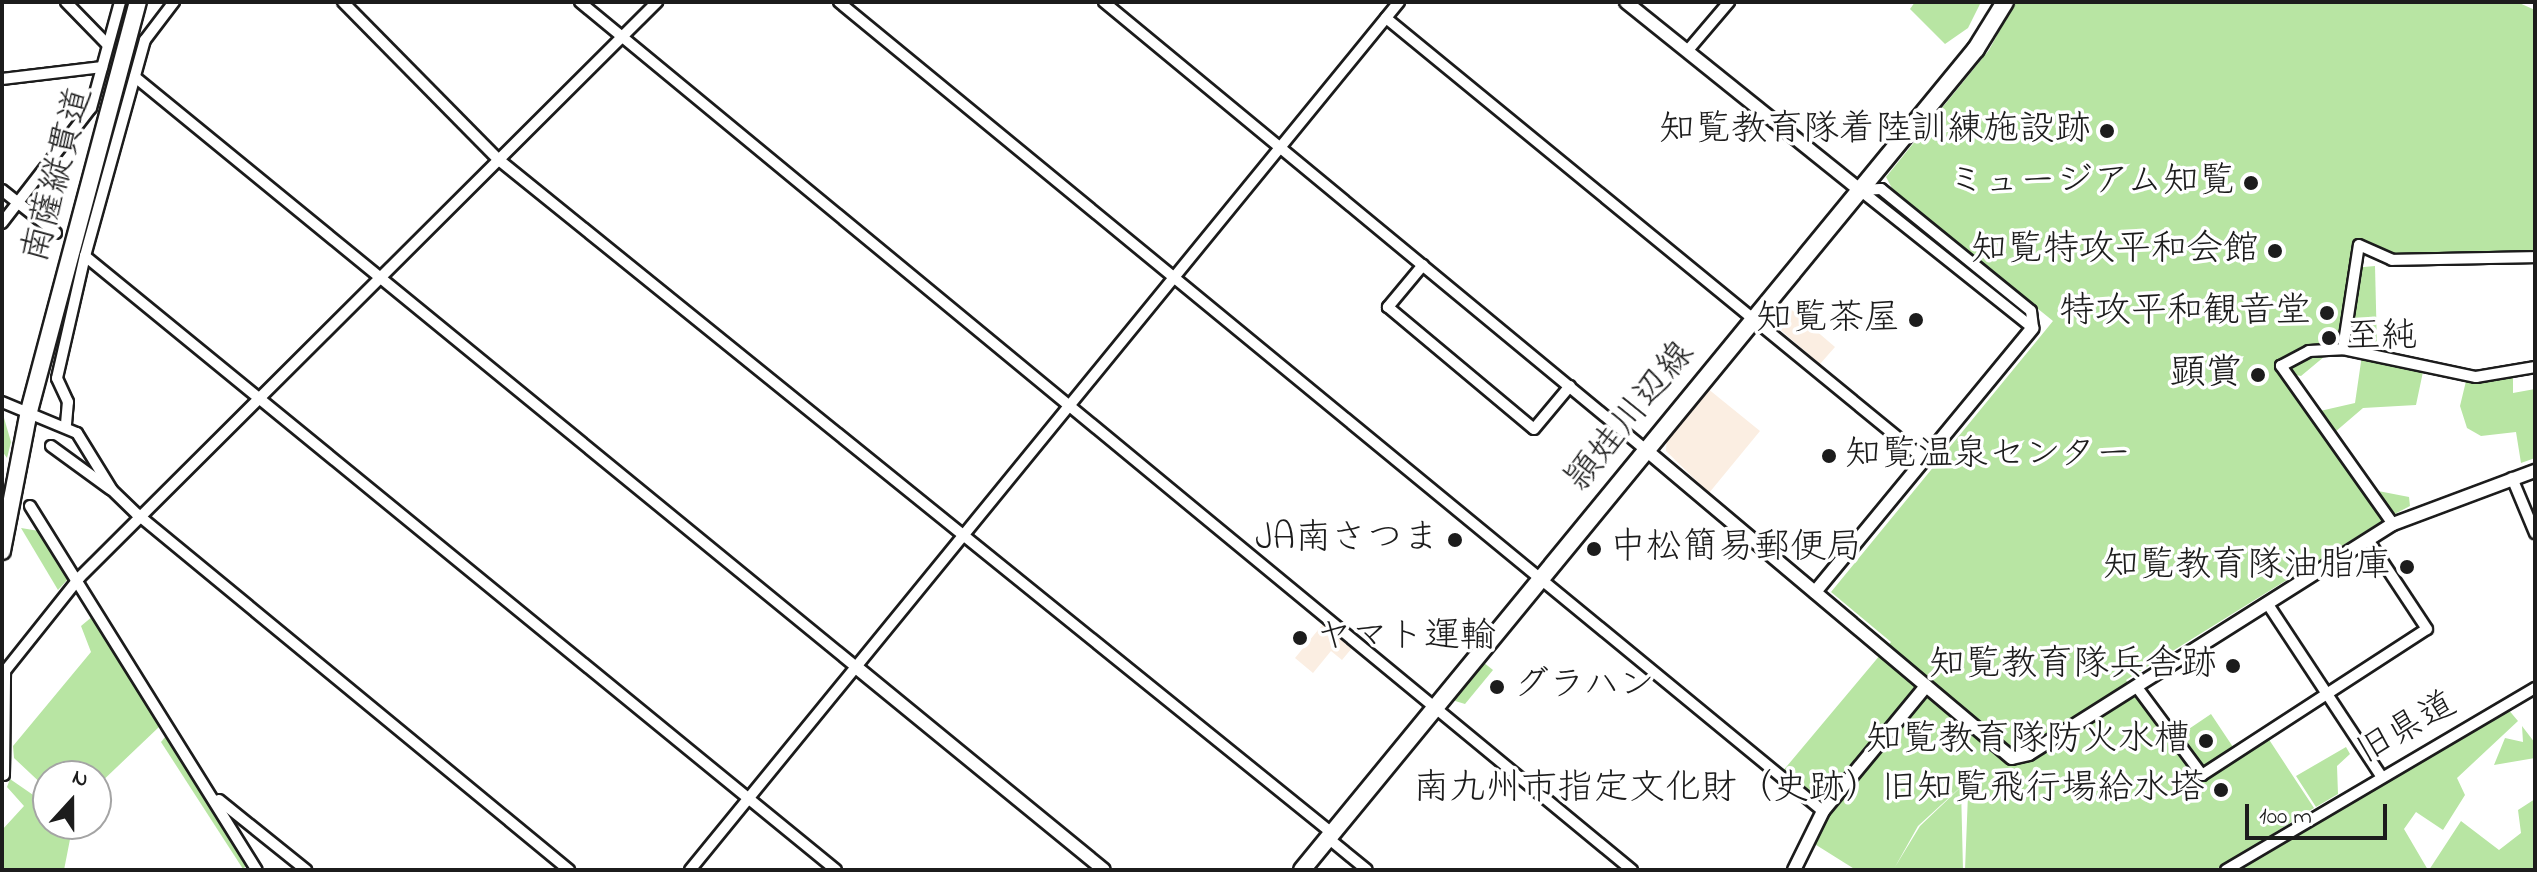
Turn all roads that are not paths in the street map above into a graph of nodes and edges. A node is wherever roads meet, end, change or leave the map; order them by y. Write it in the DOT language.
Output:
graph roads {
  1 [pos="66,2"];
  2 [pos="120,2"];
  3 [pos="138,2"];
  4 [pos="174,2"];
  5 [pos="343,2"];
  6 [pos="580,2"];
  7 [pos="657,2"];
  8 [pos="839,2"];
  9 [pos="1104,2"];
  10 [pos="1399,2"];
  11 [pos="1626,2"];
  12 [pos="1729,2"];
  13 [pos="2005,2"];
  14 [pos="1386,18"];
  15 [pos="618,40"];
  16 [pos="108,45"];
  17 [pos="1689,49"];
  18 [pos="102,67"];
  19 [pos="135,77"];
  20 [pos="2,79"];
  21 [pos="1281,148"];
  22 [pos="499,160"];
  23 [pos="2,190"];
  24 [pos="1860,190"];
  25 [pos="18,202"];
  26 [pos="2,223"];
  27 [pos="56,233"];
  28 [pos="85,256"];
  29 [pos="2535,257"];
  30 [pos="1423,265"];
  31 [pos="380,278"];
  32 [pos="1175,278"];
  33 [pos="1755,316"];
  34 [pos="2033,328"];
  35 [pos="2343,349"];
  36 [pos="2535,367"];
  37 [pos="1570,386"];
  38 [pos="258,396"];
  39 [pos="2,402"];
  40 [pos="1068,409"];
  41 [pos="29,411"];
  42 [pos="66,424"];
  43 [pos="51,446"];
  44 [pos="1646,450"];
  45 [pos="1924,459"];
  46 [pos="2535,471"];
  47 [pos="2512,478"];
  48 [pos="112,490"];
  49 [pos="30,506"];
  50 [pos="137,514"];
  51 [pos="2393,524"];
  52 [pos="2535,533"];
  53 [pos="963,538"];
  54 [pos="2368,540"];
  55 [pos="2,551"];
  56 [pos="80,577"];
  57 [pos="1539,578"];
  58 [pos="1815,592"];
  59 [pos="2267,603"];
  60 [pos="856,667"];
  61 [pos="1926,686"];
  62 [pos="2136,686"];
  63 [pos="2535,688"];
  64 [pos="2326,695"];
  65 [pos="1434,708"];
  66 [pos="4,775"];
  67 [pos="2381,776"];
  68 [pos="211,794"];
  69 [pos="749,799"];
  70 [pos="1823,811"];
  71 [pos="1330,835"];
  72 [pos="257,870"];
  73 [pos="306,870"];
  74 [pos="569,870"];
  75 [pos="690,870"];
  76 [pos="836,870"];
  77 [pos="1104,870"];
  78 [pos="1302,870"];
  79 [pos="1367,870"];
  80 [pos="1632,870"];
  81 [pos="1794,870"];
  82 [pos="2226,870"];
  1 -- 16 [label="street"];
  2 -- 16 [label="street"];
  3 -- 41 [label="main road, 南薩縦貫道"];
  4 -- 19 [label="street"];
  5 -- 22 [label="street"];
  6 -- 15 [label="street"];
  7 -- 15 [label="street"];
  8 -- 32 [label="street"];
  9 -- 21 [label="street"];
  10 -- 14 [label="street"];
  11 -- 17 [label="street"];
  12 -- 17 [label="street"];
  13 -- 24 [label="main road, 頴娃川辺線"];
  14 -- 21 [label="street"];
  14 -- 33 [label="street"];
  15 -- 22 [label="street"];
  15 -- 40 [label="street"];
  16 -- 18 [label="street"];
  17 -- 24 [label="street"];
  18 -- 20 [label="street"];
  18 -- 25 [label="street"];
  19 -- 28 [label="street"];
  19 -- 31 [label="street"];
  21 -- 30 [label="street"];
  21 -- 32 [label="street"];
  22 -- 31 [label="street"];
  22 -- 53 [label="street"];
  23 -- 25 [label="street"];
  24 -- 33 [label="main road, 頴娃川辺線"];
  24 -- 34 [label="street"];
  25 -- 26 [label="street"];
  25 -- 27 [label="street"];
  28 -- 38 [label="street"];
  28 -- 42 [label="street"];
  29 -- 35 [label="street"];
  30 -- 37 [label="street"];
  30 -- 37 [label="street"];
  31 -- 38 [label="street"];
  31 -- 60 [label="street"];
  32 -- 40 [label="street"];
  32 -- 57 [label="street"];
  33 -- 44 [label="main road, 頴娃川辺線"];
  33 -- 45 [label="street"];
  34 -- 45 [label="street"];
  35 -- 36 [label="street"];
  35 -- 51 [label="street"];
  37 -- 44 [label="street"];
  38 -- 50 [label="street"];
  38 -- 69 [label="street"];
  39 -- 41 [label="street"];
  40 -- 53 [label="street"];
  40 -- 65 [label="street"];
  41 -- 42 [label="street"];
  41 -- 55 [label="main road, 南薩縦貫道"];
  42 -- 48 [label="street"];
  43 -- 48 [label="street"];
  44 -- 57 [label="main road, 頴娃川辺線"];
  44 -- 58 [label="street"];
  45 -- 58 [label="street"];
  46 -- 47 [label="street"];
  47 -- 51 [label="street"];
  47 -- 52 [label="street"];
  48 -- 50 [label="street"];
  49 -- 56 [label="street"];
  50 -- 56 [label="street"];
  50 -- 74 [label="street"];
  51 -- 54 [label="street"];
  53 -- 60 [label="street"];
  53 -- 71 [label="street"];
  54 -- 59 [label="street"];
  54 -- 64 [label="street"];
  56 -- 66 [label="street"];
  56 -- 68 [label="street"];
  57 -- 65 [label="main road, 頴娃川辺線"];
  57 -- 70 [label="street"];
  58 -- 61 [label="street"];
  59 -- 62 [label="street"];
  59 -- 64 [label="street"];
  60 -- 69 [label="street"];
  60 -- 77 [label="street"];
  61 -- 62 [label="street"];
  61 -- 70 [label="street"];
  62 -- 64 [label="street"];
  63 -- 67 [label="street, 旧県道"];
  64 -- 67 [label="street"];
  65 -- 71 [label="main road, 頴娃川辺線"];
  65 -- 80 [label="street"];
  67 -- 82 [label="street, 旧県道"];
  68 -- 72 [label="street"];
  68 -- 73 [label="street"];
  69 -- 75 [label="street"];
  69 -- 76 [label="street"];
  70 -- 81 [label="street"];
  71 -- 78 [label="main road, 頴娃川辺線"];
  71 -- 79 [label="street"];
}
